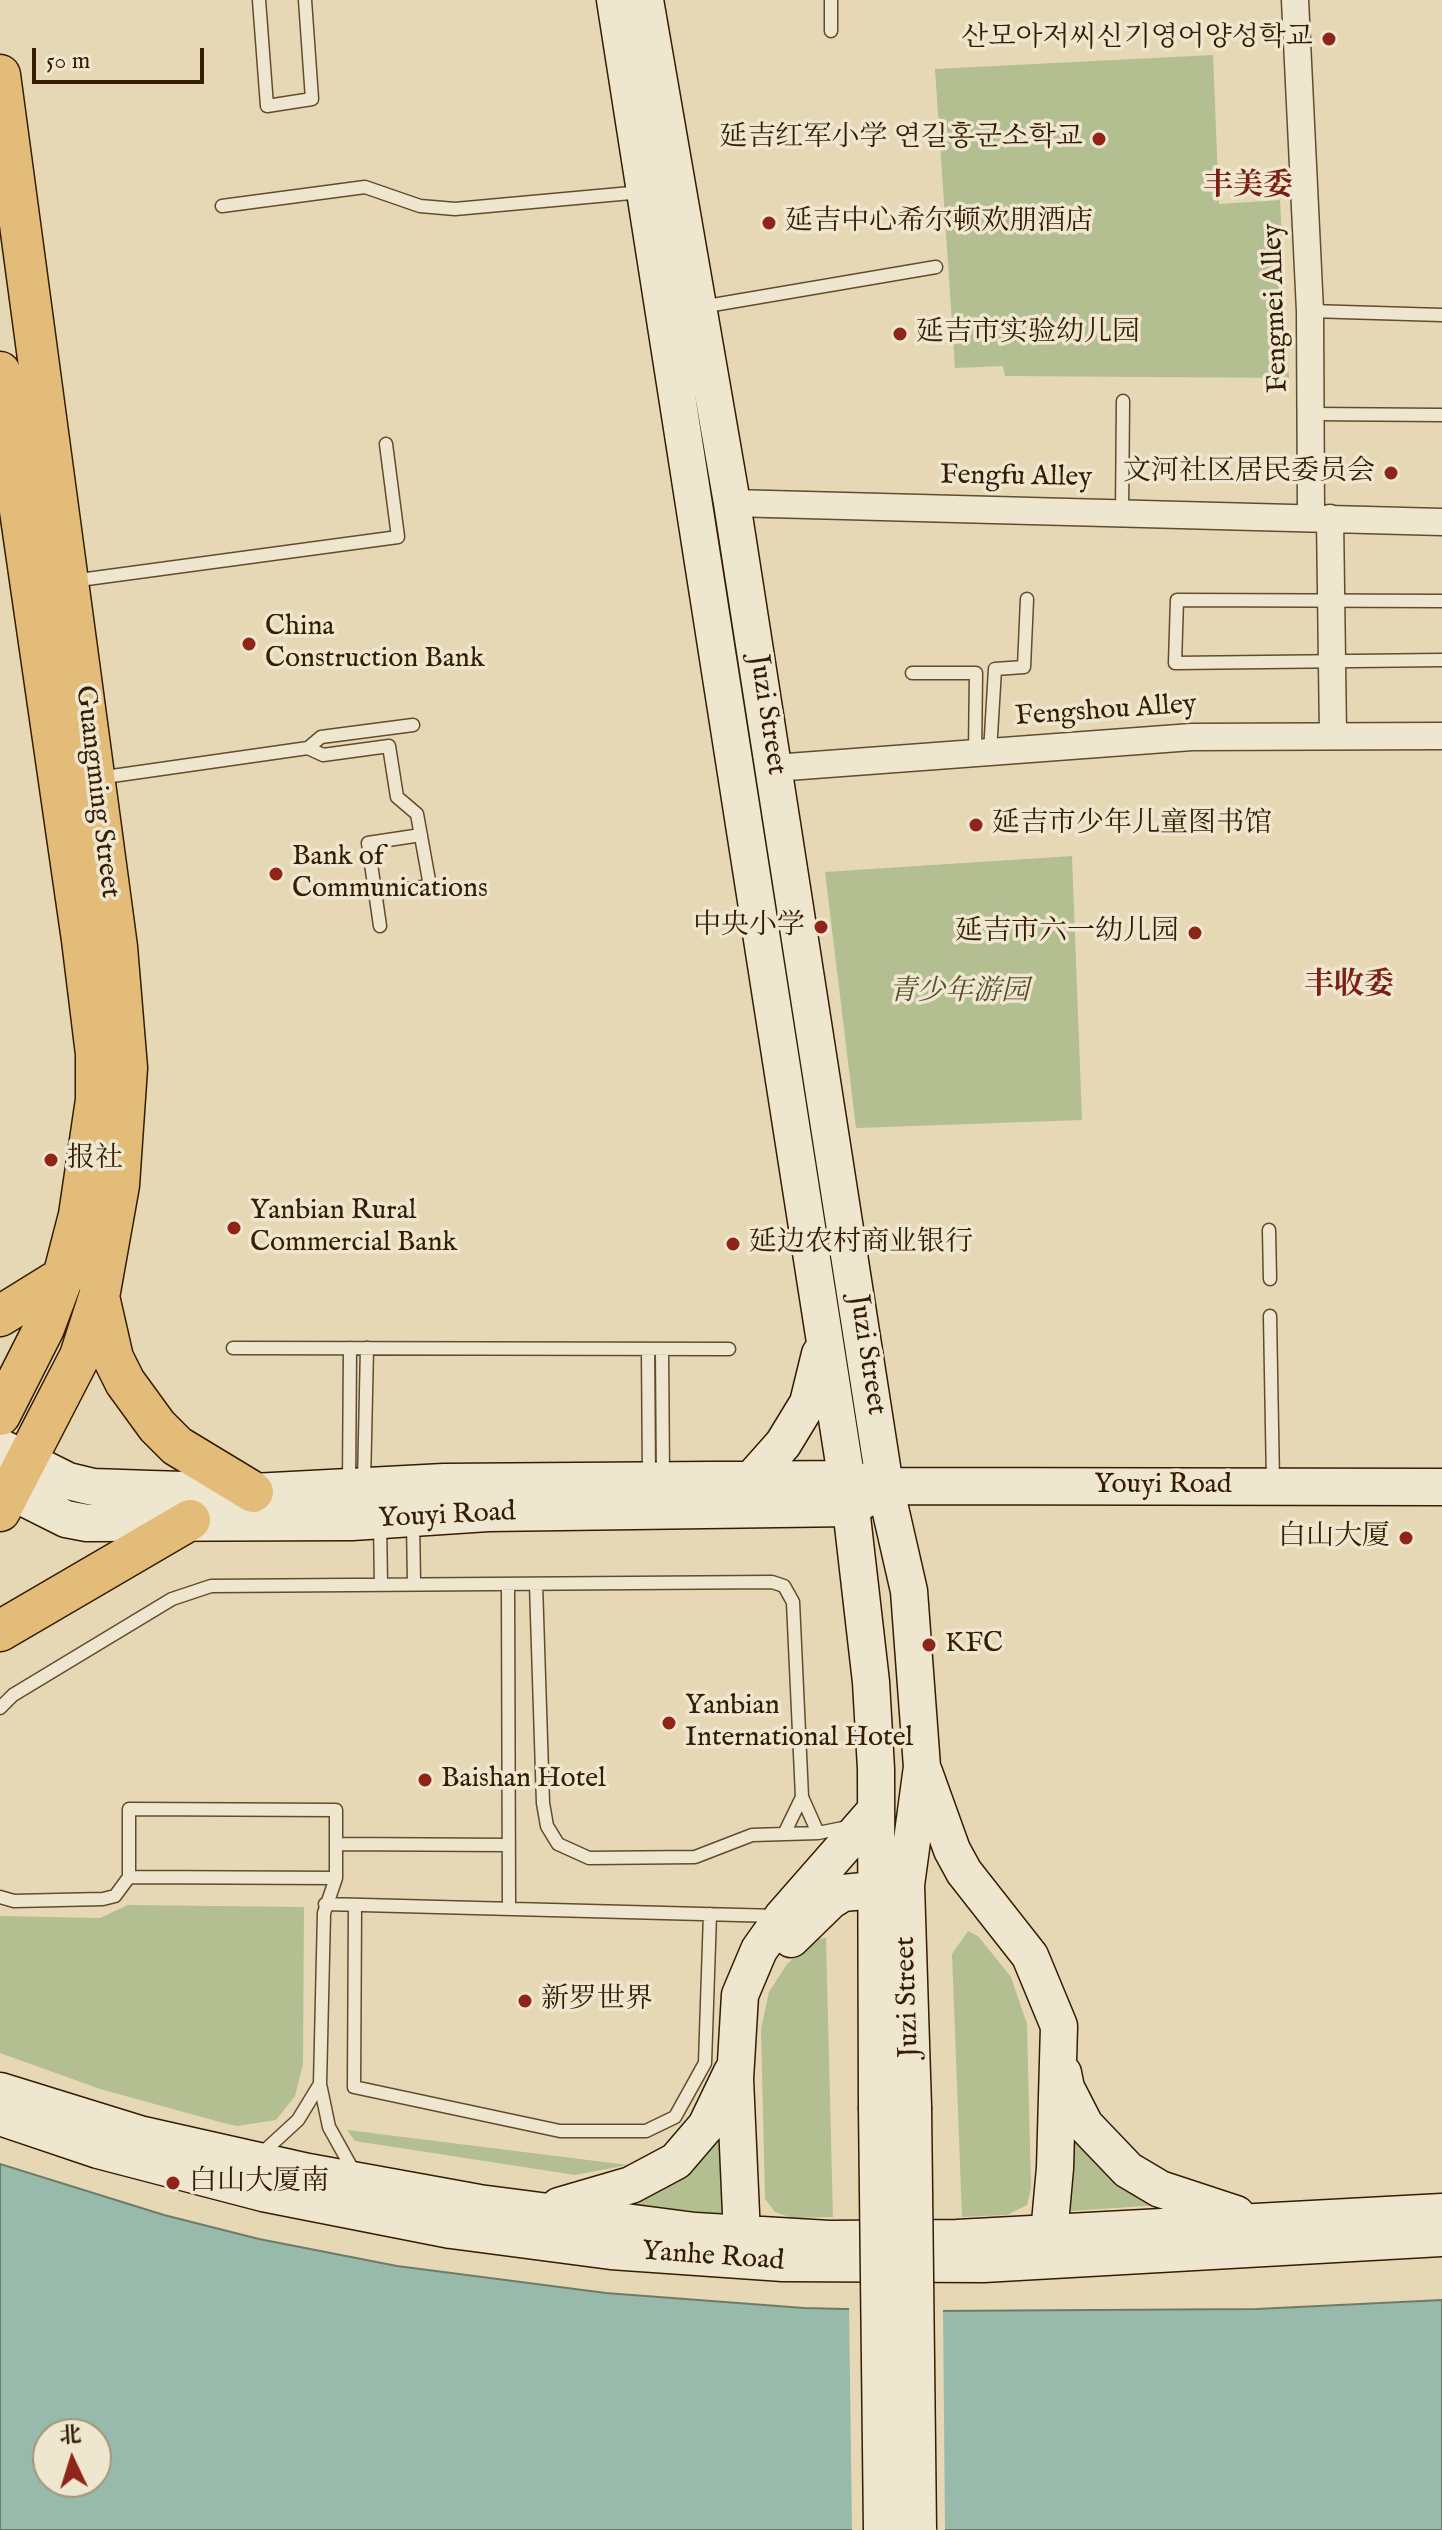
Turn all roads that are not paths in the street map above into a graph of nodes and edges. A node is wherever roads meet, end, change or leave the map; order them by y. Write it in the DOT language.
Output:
graph roads {
  1 [pos="259,0"];
  2 [pos="305,0"];
  3 [pos="615,0"];
  4 [pos="645,0"];
  5 [pos="831,0"];
  6 [pos="1295,0"];
  7 [pos="831,31"];
  8 [pos="0,75"];
  9 [pos="644,192"];
  10 [pos="222,206"];
  11 [pos="936,267"];
  12 [pos="698,308"];
  13 [pos="1310,311"];
  14 [pos="1442,315"];
  15 [pos="0,372"];
  16 [pos="1123,401"];
  17 [pos="1313,414"];
  18 [pos="1442,415"];
  19 [pos="386,444"];
  20 [pos="8,484"];
  21 [pos="732,503"];
  22 [pos="1122,513"];
  23 [pos="1321,518"];
  24 [pos="1442,522"];
  25 [pos="69,582"];
  26 [pos="1331,598"];
  27 [pos="1027,599"];
  28 [pos="1442,601"];
  29 [pos="1332,659"];
  30 [pos="1442,660"];
  31 [pos="912,673"];
  32 [pos="413,725"];
  33 [pos="1333,735"];
  34 [pos="1442,736"];
  35 [pos="308,748"];
  36 [pos="983,753"];
  37 [pos="774,768"];
  38 [pos="94,778"];
  39 [pos="421,835"];
  40 [pos="375,893"];
  41 [pos="380,926"];
  42 [pos="1269,1230"];
  43 [pos="63,1277"];
  44 [pos="1270,1279"];
  45 [pos="99,1297"];
  46 [pos="0,1316"];
  47 [pos="1270,1316"];
  48 [pos="824,1333"];
  49 [pos="233,1348"];
  50 [pos="350,1348"];
  51 [pos="367,1348"];
  52 [pos="648,1349"];
  53 [pos="662,1349"];
  54 [pos="729,1349"];
  55 [pos="0,1415"];
  56 [pos="7,1480"];
  57 [pos="751,1480"];
  58 [pos="656,1481"];
  59 [pos="885,1486"];
  60 [pos="356,1487"];
  61 [pos="1273,1487"];
  62 [pos="1442,1487"];
  63 [pos="253,1492"];
  64 [pos="848,1494"];
  65 [pos="397,1519"];
  66 [pos="190,1520"];
  67 [pos="414,1584"];
  68 [pos="508,1584"];
  69 [pos="536,1584"];
  70 [pos="381,1585"];
  71 [pos="0,1631"];
  72 [pos="0,1708"];
  73 [pos="922,1767"];
  74 [pos="802,1797"];
  75 [pos="875,1811"];
  76 [pos="818,1833"];
  77 [pos="784,1834"];
  78 [pos="336,1844"];
  79 [pos="509,1845"];
  80 [pos="129,1877"];
  81 [pos="336,1878"];
  82 [pos="890,1887"];
  83 [pos="0,1897"];
  84 [pos="325,1904"];
  85 [pos="355,1905"];
  86 [pos="509,1909"];
  87 [pos="710,1914"];
  88 [pos="783,1916"];
  89 [pos="1059,2056"];
  90 [pos="736,2062"];
  91 [pos="320,2084"];
  92 [pos="0,2091"];
  93 [pos="0,2117"];
  94 [pos="253,2160"];
  95 [pos="361,2182"];
  96 [pos="542,2211"];
  97 [pos="1442,2212"];
  98 [pos="1255,2221"];
  99 [pos="1442,2238"];
  100 [pos="1042,2247"];
  101 [pos="749,2248"];
  102 [pos="882,2530"];
  103 [pos="918,2530"];
  1 -- 2 [label="lane"];
  3 -- 9 [label="main road, Juzi Street"];
  4 -- 12 [label="main road, Juzi Street"];
  5 -- 7 [label="lane"];
  6 -- 13 [label="street, Fengmei Alley"];
  8 -- 25 [label="main road, Guangming Street"];
  9 -- 10 [label="lane"];
  9 -- 48 [label="main road, Juzi Street"];
  11 -- 12 [label="lane"];
  12 -- 21 [label="main road, Juzi Street"];
  13 -- 14 [label="lane"];
  13 -- 17 [label="street, Fengmei Alley"];
  15 -- 20 [label="main road, Guangming Street"];
  16 -- 22 [label="lane"];
  17 -- 18 [label="lane"];
  17 -- 23 [label="street, Fengmei Alley"];
  19 -- 25 [label="lane"];
  20 -- 43 [label="main road, Guangming Street"];
  21 -- 22 [label="street, Fengfu Alley"];
  21 -- 37 [label="main road, Juzi Street"];
  22 -- 23 [label="street, Fengfu Alley"];
  23 -- 24 [label="street, Fengfu Alley"];
  23 -- 26 [label="street, Fengmei Alley"];
  25 -- 38 [label="main road, Guangming Street"];
  26 -- 28 [label="lane"];
  26 -- 29 [label="street, Fengmei Alley"];
  26 -- 29 [label="lane"];
  27 -- 36 [label="lane"];
  29 -- 30 [label="lane"];
  29 -- 33 [label="street, Fengmei Alley"];
  31 -- 36 [label="lane"];
  32 -- 35 [label="lane"];
  33 -- 34 [label="street, Fengshou Alley"];
  33 -- 36 [label="street, Fengshou Alley"];
  35 -- 38 [label="lane"];
  35 -- 39 [label="lane"];
  36 -- 37 [label="street, Fengshou Alley"];
  37 -- 59 [label="main road, Juzi Street"];
  38 -- 45 [label="main road, Guangming Street"];
  39 -- 40 [label="lane"];
  39 -- 40 [label="lane"];
  40 -- 41 [label="lane"];
  42 -- 44 [label="lane"];
  43 -- 46 [label="main road"];
  43 -- 55 [label="main road, Guangming Street"];
  45 -- 56 [label="main road, Guangming Street"];
  45 -- 63 [label="main road"];
  47 -- 61 [label="lane"];
  48 -- 57 [label="main road"];
  48 -- 64 [label="main road, Juzi Street"];
  49 -- 50 [label="lane"];
  50 -- 51 [label="lane"];
  50 -- 60 [label="lane"];
  51 -- 52 [label="lane"];
  51 -- 60 [label="lane"];
  52 -- 53 [label="lane"];
  52 -- 58 [label="lane"];
  53 -- 54 [label="lane"];
  53 -- 58 [label="lane"];
  56 -- 63 [label="main road, Youyi Road"];
  56 -- 66 [label="main road, Youyi Road"];
  57 -- 58 [label="main road, Youyi Road"];
  57 -- 64 [label="main road, Youyi Road"];
  58 -- 60 [label="main road, Youyi Road"];
  59 -- 61 [label="main road, Youyi Road"];
  59 -- 64 [label="main road, Youyi Road"];
  59 -- 73 [label="main road, Juzi Street"];
  60 -- 63 [label="main road, Youyi Road"];
  61 -- 62 [label="main road, Youyi Road"];
  64 -- 65 [label="main road, Youyi Road"];
  64 -- 75 [label="main road, Juzi Street"];
  65 -- 66 [label="main road, Youyi Road"];
  65 -- 67 [label="lane"];
  65 -- 70 [label="lane"];
  66 -- 71 [label="main road"];
  67 -- 68 [label="lane"];
  67 -- 70 [label="lane"];
  68 -- 69 [label="lane"];
  68 -- 79 [label="lane"];
  69 -- 74 [label="lane"];
  69 -- 77 [label="lane"];
  70 -- 72 [label="lane"];
  73 -- 82 [label="main road, Juzi Street"];
  73 -- 89 [label="main road"];
  74 -- 76 [label="lane"];
  74 -- 77 [label="lane"];
  75 -- 76 [label="lane"];
  75 -- 82 [label="main road, Juzi Street"];
  75 -- 88 [label="main road"];
  76 -- 77 [label="lane"];
  78 -- 79 [label="lane"];
  78 -- 80 [label="lane"];
  78 -- 81 [label="lane"];
  79 -- 86 [label="lane"];
  80 -- 81 [label="lane"];
  80 -- 83 [label="lane"];
  81 -- 84 [label="lane"];
  82 -- 100 [label="main road"];
  82 -- 101 [label="main road"];
  82 -- 102 [label="main road, Juzi Street, bridge"];
  82 -- 103 [label="main road, Juzi Street, bridge"];
  84 -- 85 [label="lane"];
  84 -- 91 [label="lane"];
  85 -- 86 [label="lane"];
  85 -- 87 [label="lane"];
  86 -- 87 [label="lane"];
  87 -- 88 [label="lane"];
  88 -- 90 [label="main road"];
  89 -- 98 [label="main road"];
  89 -- 100 [label="main road"];
  90 -- 96 [label="main road"];
  90 -- 101 [label="main road"];
  91 -- 94 [label="lane"];
  91 -- 95 [label="lane"];
  92 -- 94 [label="main road, Yanhe Road"];
  93 -- 101 [label="main road, Yanhe Road"];
  94 -- 95 [label="main road, Yanhe Road"];
  95 -- 96 [label="main road, Yanhe Road"];
  96 -- 101 [label="main road, Yanhe Road"];
  97 -- 98 [label="main road, Yanhe Road"];
  98 -- 100 [label="main road, Yanhe Road"];
  99 -- 100 [label="main road, Yanhe Road"];
  100 -- 101 [label="main road, Yanhe Road"];
}
